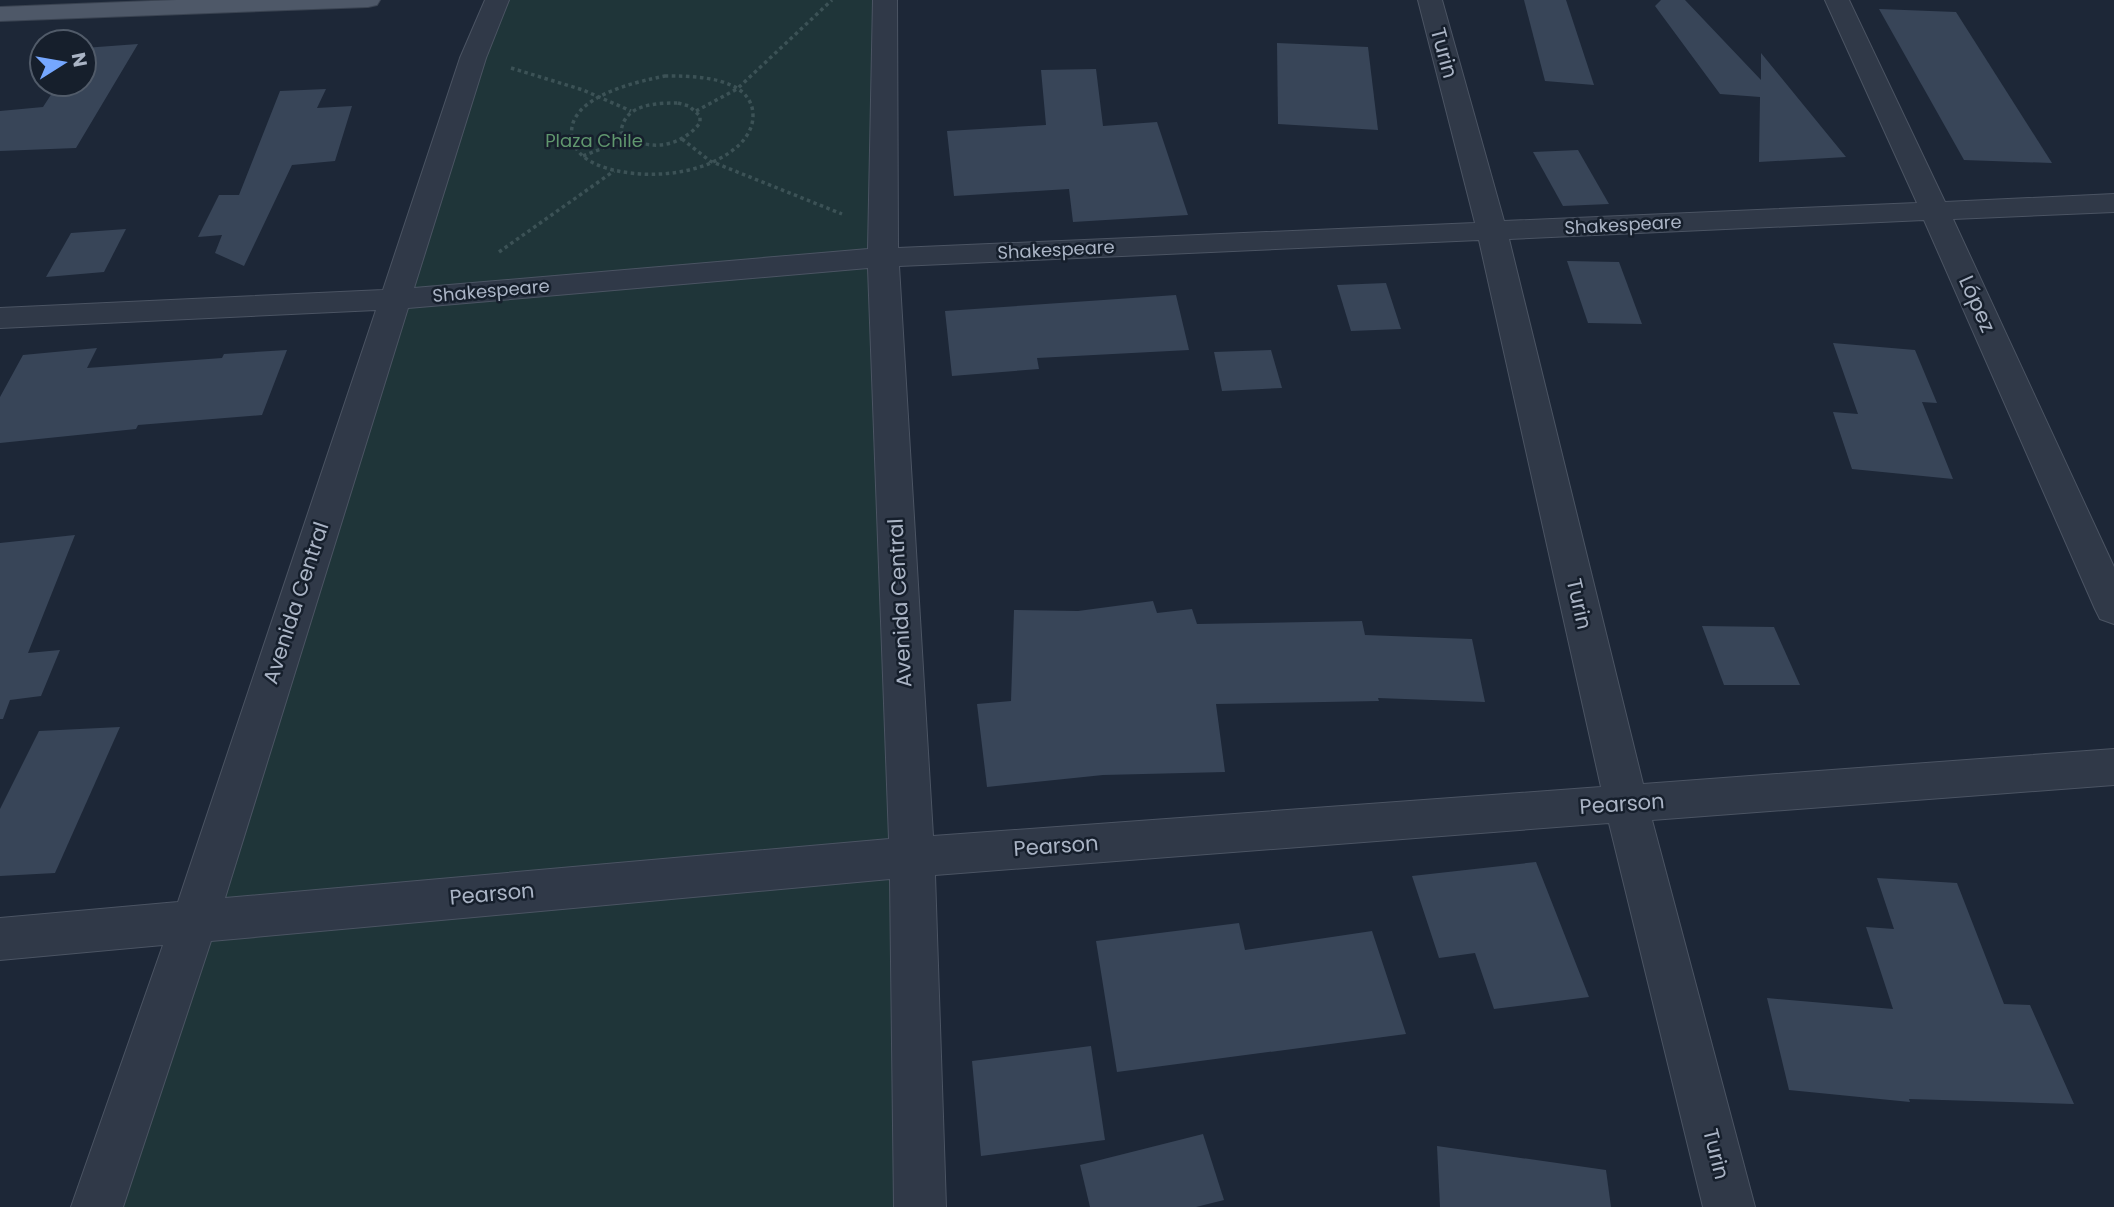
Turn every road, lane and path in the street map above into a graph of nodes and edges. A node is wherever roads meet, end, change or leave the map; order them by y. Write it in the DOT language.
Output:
graph roads {
  1 [pos="368,0"];
  2 [pos="497,0"];
  3 [pos="832,0"];
  4 [pos="886,0"];
  5 [pos="1430,0"];
  6 [pos="1837,0"];
  7 [pos="0,14"];
  8 [pos="473,58"];
  9 [pos="737,89"];
  10 [pos="598,97"];
  11 [pos="696,111"];
  12 [pos="632,112"];
  13 [pos="626,139"];
  14 [pos="682,139"];
  15 [pos="583,156"];
  16 [pos="710,161"];
  17 [pos="614,171"];
  18 [pos="2114,202"];
  19 [pos="1936,211"];
  20 [pos="1492,231"];
  21 [pos="883,244"];
  22 [pos="435,297"];
  23 [pos="394,298"];
  24 [pos="0,318"];
  25 [pos="2114,608"];
  26 [pos="2114,767"];
  27 [pos="1626,804"];
  28 [pos="912,857"];
  29 [pos="195,920"];
  30 [pos="0,939"];
  31 [pos="97,1207"];
  32 [pos="920,1207"];
  33 [pos="1729,1207"];
  1 -- 7 [label="main road"];
  2 -- 8 [label="street, Avenida Central"];
  3 -- 9 [label="path"];
  4 -- 21 [label="street, Avenida Central"];
  5 -- 20 [label="street, Turin"];
  6 -- 19 [label="street, López"];
  8 -- 10 [label="path"];
  8 -- 23 [label="street, Avenida Central"];
  9 -- 10 [label="path"];
  9 -- 11 [label="path"];
  9 -- 16 [label="path"];
  10 -- 12 [label="path"];
  10 -- 15 [label="path"];
  11 -- 12 [label="path"];
  11 -- 14 [label="path"];
  12 -- 13 [label="path"];
  13 -- 14 [label="path"];
  13 -- 15 [label="path"];
  14 -- 16 [label="path"];
  15 -- 17 [label="path"];
  16 -- 17 [label="path"];
  16 -- 21 [label="path"];
  17 -- 22 [label="path"];
  18 -- 19 [label="street, Shakespeare"];
  19 -- 20 [label="street, Shakespeare"];
  19 -- 25 [label="street, López"];
  20 -- 21 [label="street, Shakespeare"];
  20 -- 27 [label="street, Turin"];
  21 -- 22 [label="street, Shakespeare"];
  21 -- 28 [label="street, Avenida Central"];
  22 -- 23 [label="street, Shakespeare"];
  23 -- 24 [label="street, Shakespeare"];
  23 -- 29 [label="street, Avenida Central"];
  26 -- 27 [label="street, Pearson"];
  27 -- 28 [label="street, Pearson"];
  27 -- 33 [label="street, Turin"];
  28 -- 29 [label="street, Pearson"];
  28 -- 32 [label="street, Avenida Central"];
  29 -- 30 [label="street, Pearson"];
  29 -- 31 [label="street, Avenida Central"];
}
